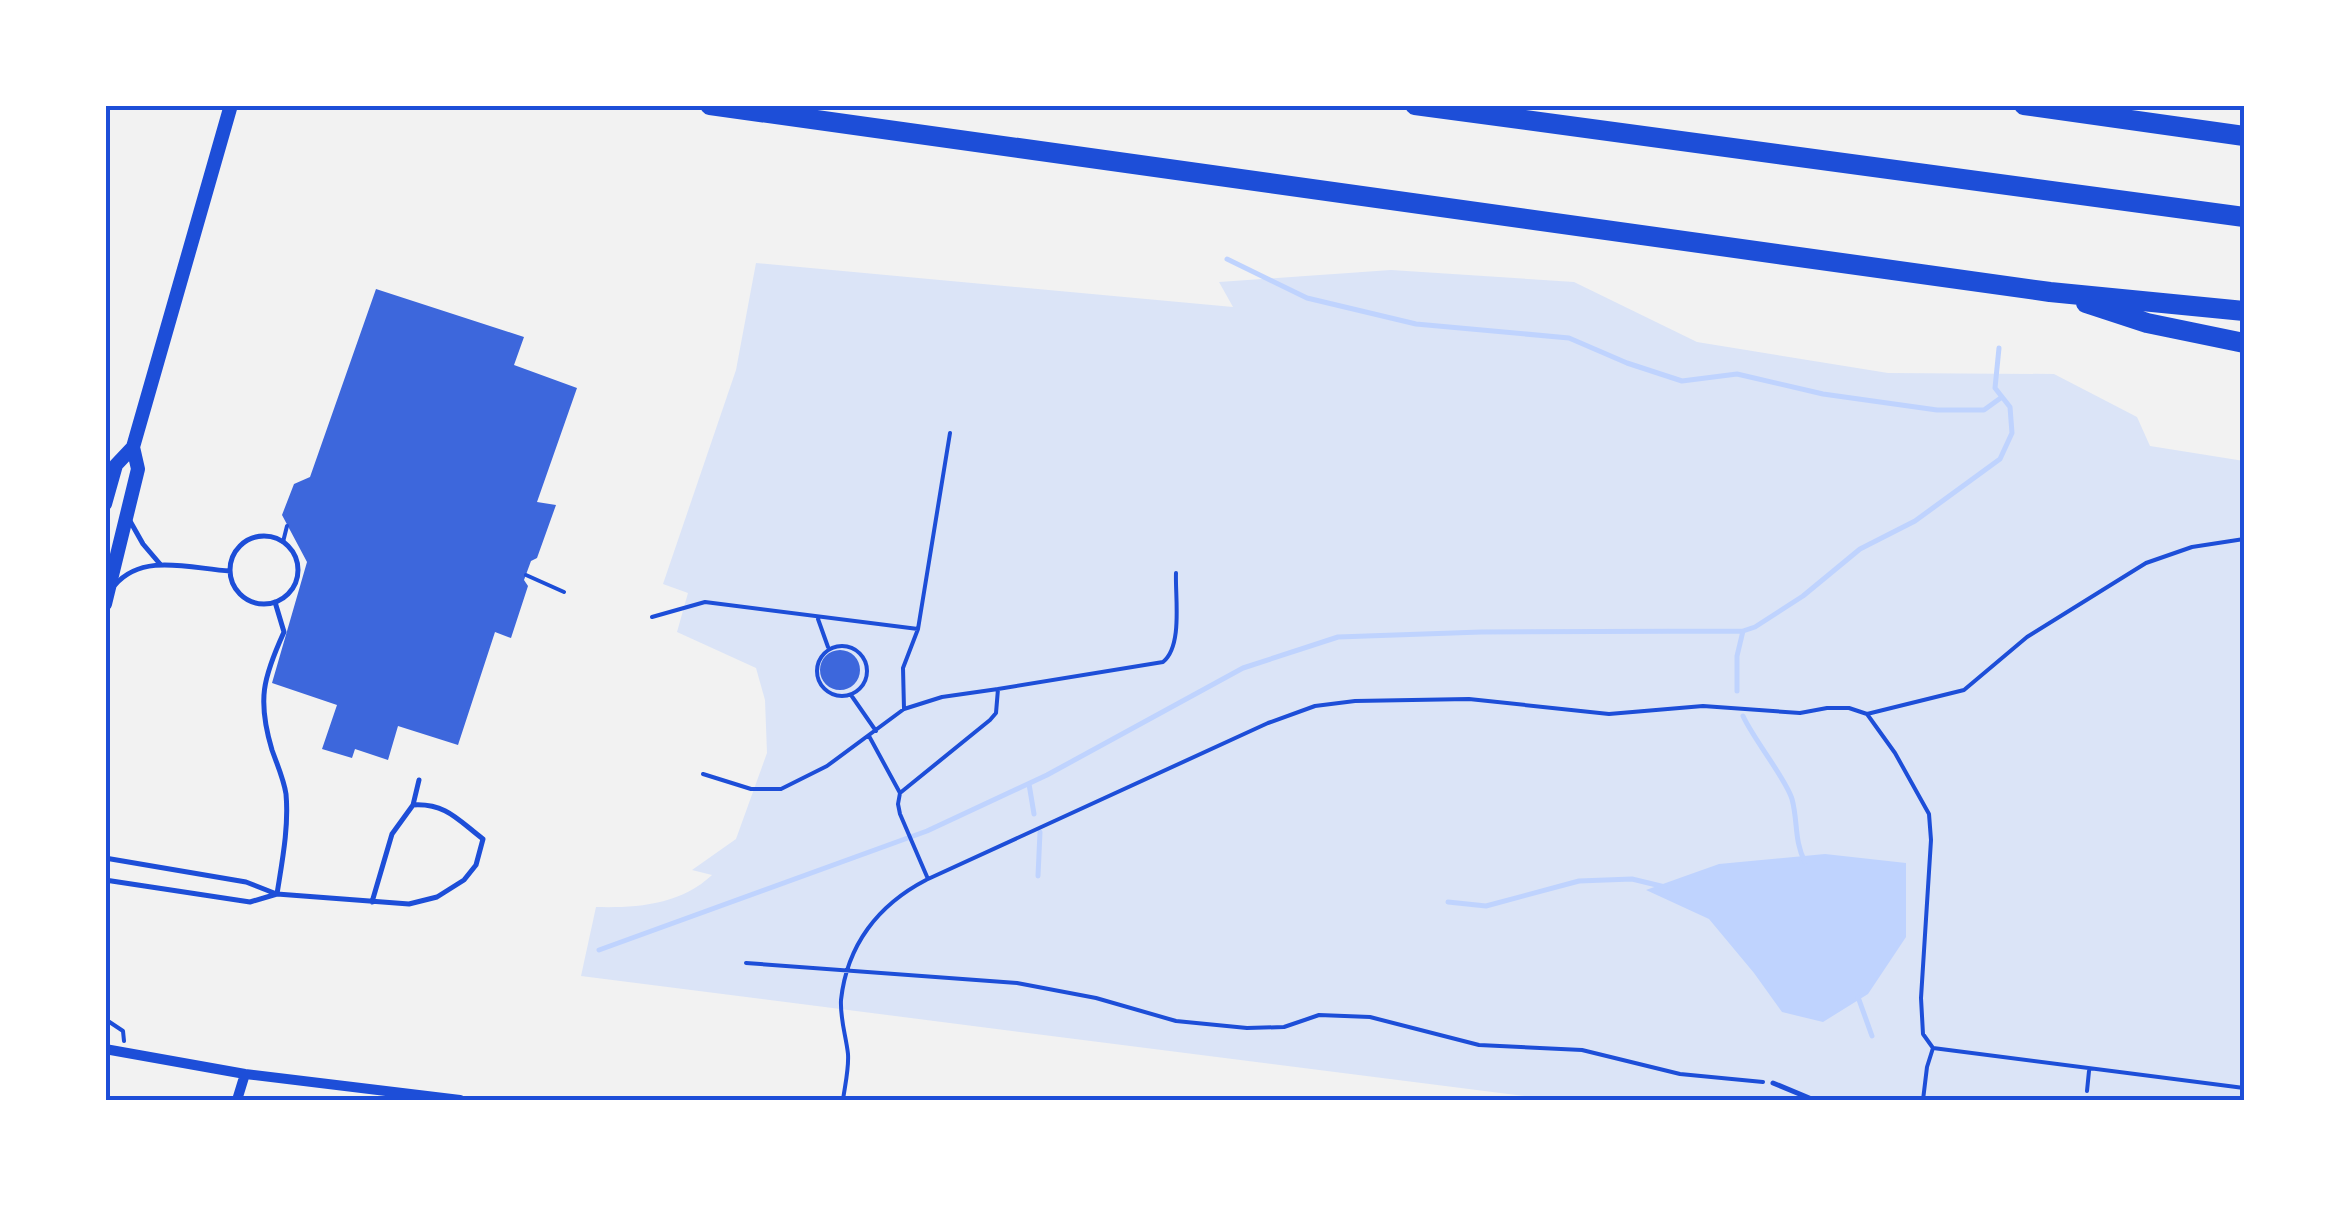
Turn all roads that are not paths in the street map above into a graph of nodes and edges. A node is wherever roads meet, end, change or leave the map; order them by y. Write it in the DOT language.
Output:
graph roads {
  1 [pos="231,105"];
  2 [pos="710,105"];
  3 [pos="1415,105"];
  4 [pos="2024,105"];
  5 [pos="2244,136"];
  6 [pos="2244,217"];
  7 [pos="2050,292"];
  8 [pos="2244,310"];
  9 [pos="2244,343"];
  10 [pos="133,447"];
  11 [pos="105,504"];
  12 [pos="127,515"];
  13 [pos="160,564"];
  14 [pos="230,572"];
  15 [pos="107,598"];
  16 [pos="275,602"];
  17 [pos="419,780"];
  18 [pos="413,805"];
  19 [pos="105,858"];
  20 [pos="105,880"];
  21 [pos="277,894"];
  22 [pos="372,902"];
  23 [pos="105,1049"];
  24 [pos="245,1074"];
  25 [pos="1773,1083"];
  26 [pos="238,1100"];
  27 [pos="460,1100"];
  28 [pos="1814,1100"];
  1 -- 10 [label="street"];
  2 -- 7 [label="highway"];
  3 -- 6 [label="highway"];
  4 -- 5 [label="highway"];
  7 -- 8 [label="highway"];
  7 -- 9 [label="highway"];
  10 -- 11 [label="street"];
  10 -- 12 [label="street"];
  12 -- 13 [label="lane"];
  12 -- 15 [label="street"];
  13 -- 14 [label="lane"];
  13 -- 15 [label="lane"];
  14 -- 16 [label="lane"];
  14 -- 16 [label="lane"];
  16 -- 21 [label="lane"];
  17 -- 18 [label="lane"];
  18 -- 22 [label="lane"];
  18 -- 22 [label="lane"];
  19 -- 21 [label="lane"];
  20 -- 21 [label="lane"];
  21 -- 22 [label="lane"];
  23 -- 24 [label="street"];
  24 -- 26 [label="street"];
  24 -- 27 [label="street"];
  25 -- 28 [label="lane"];
}
